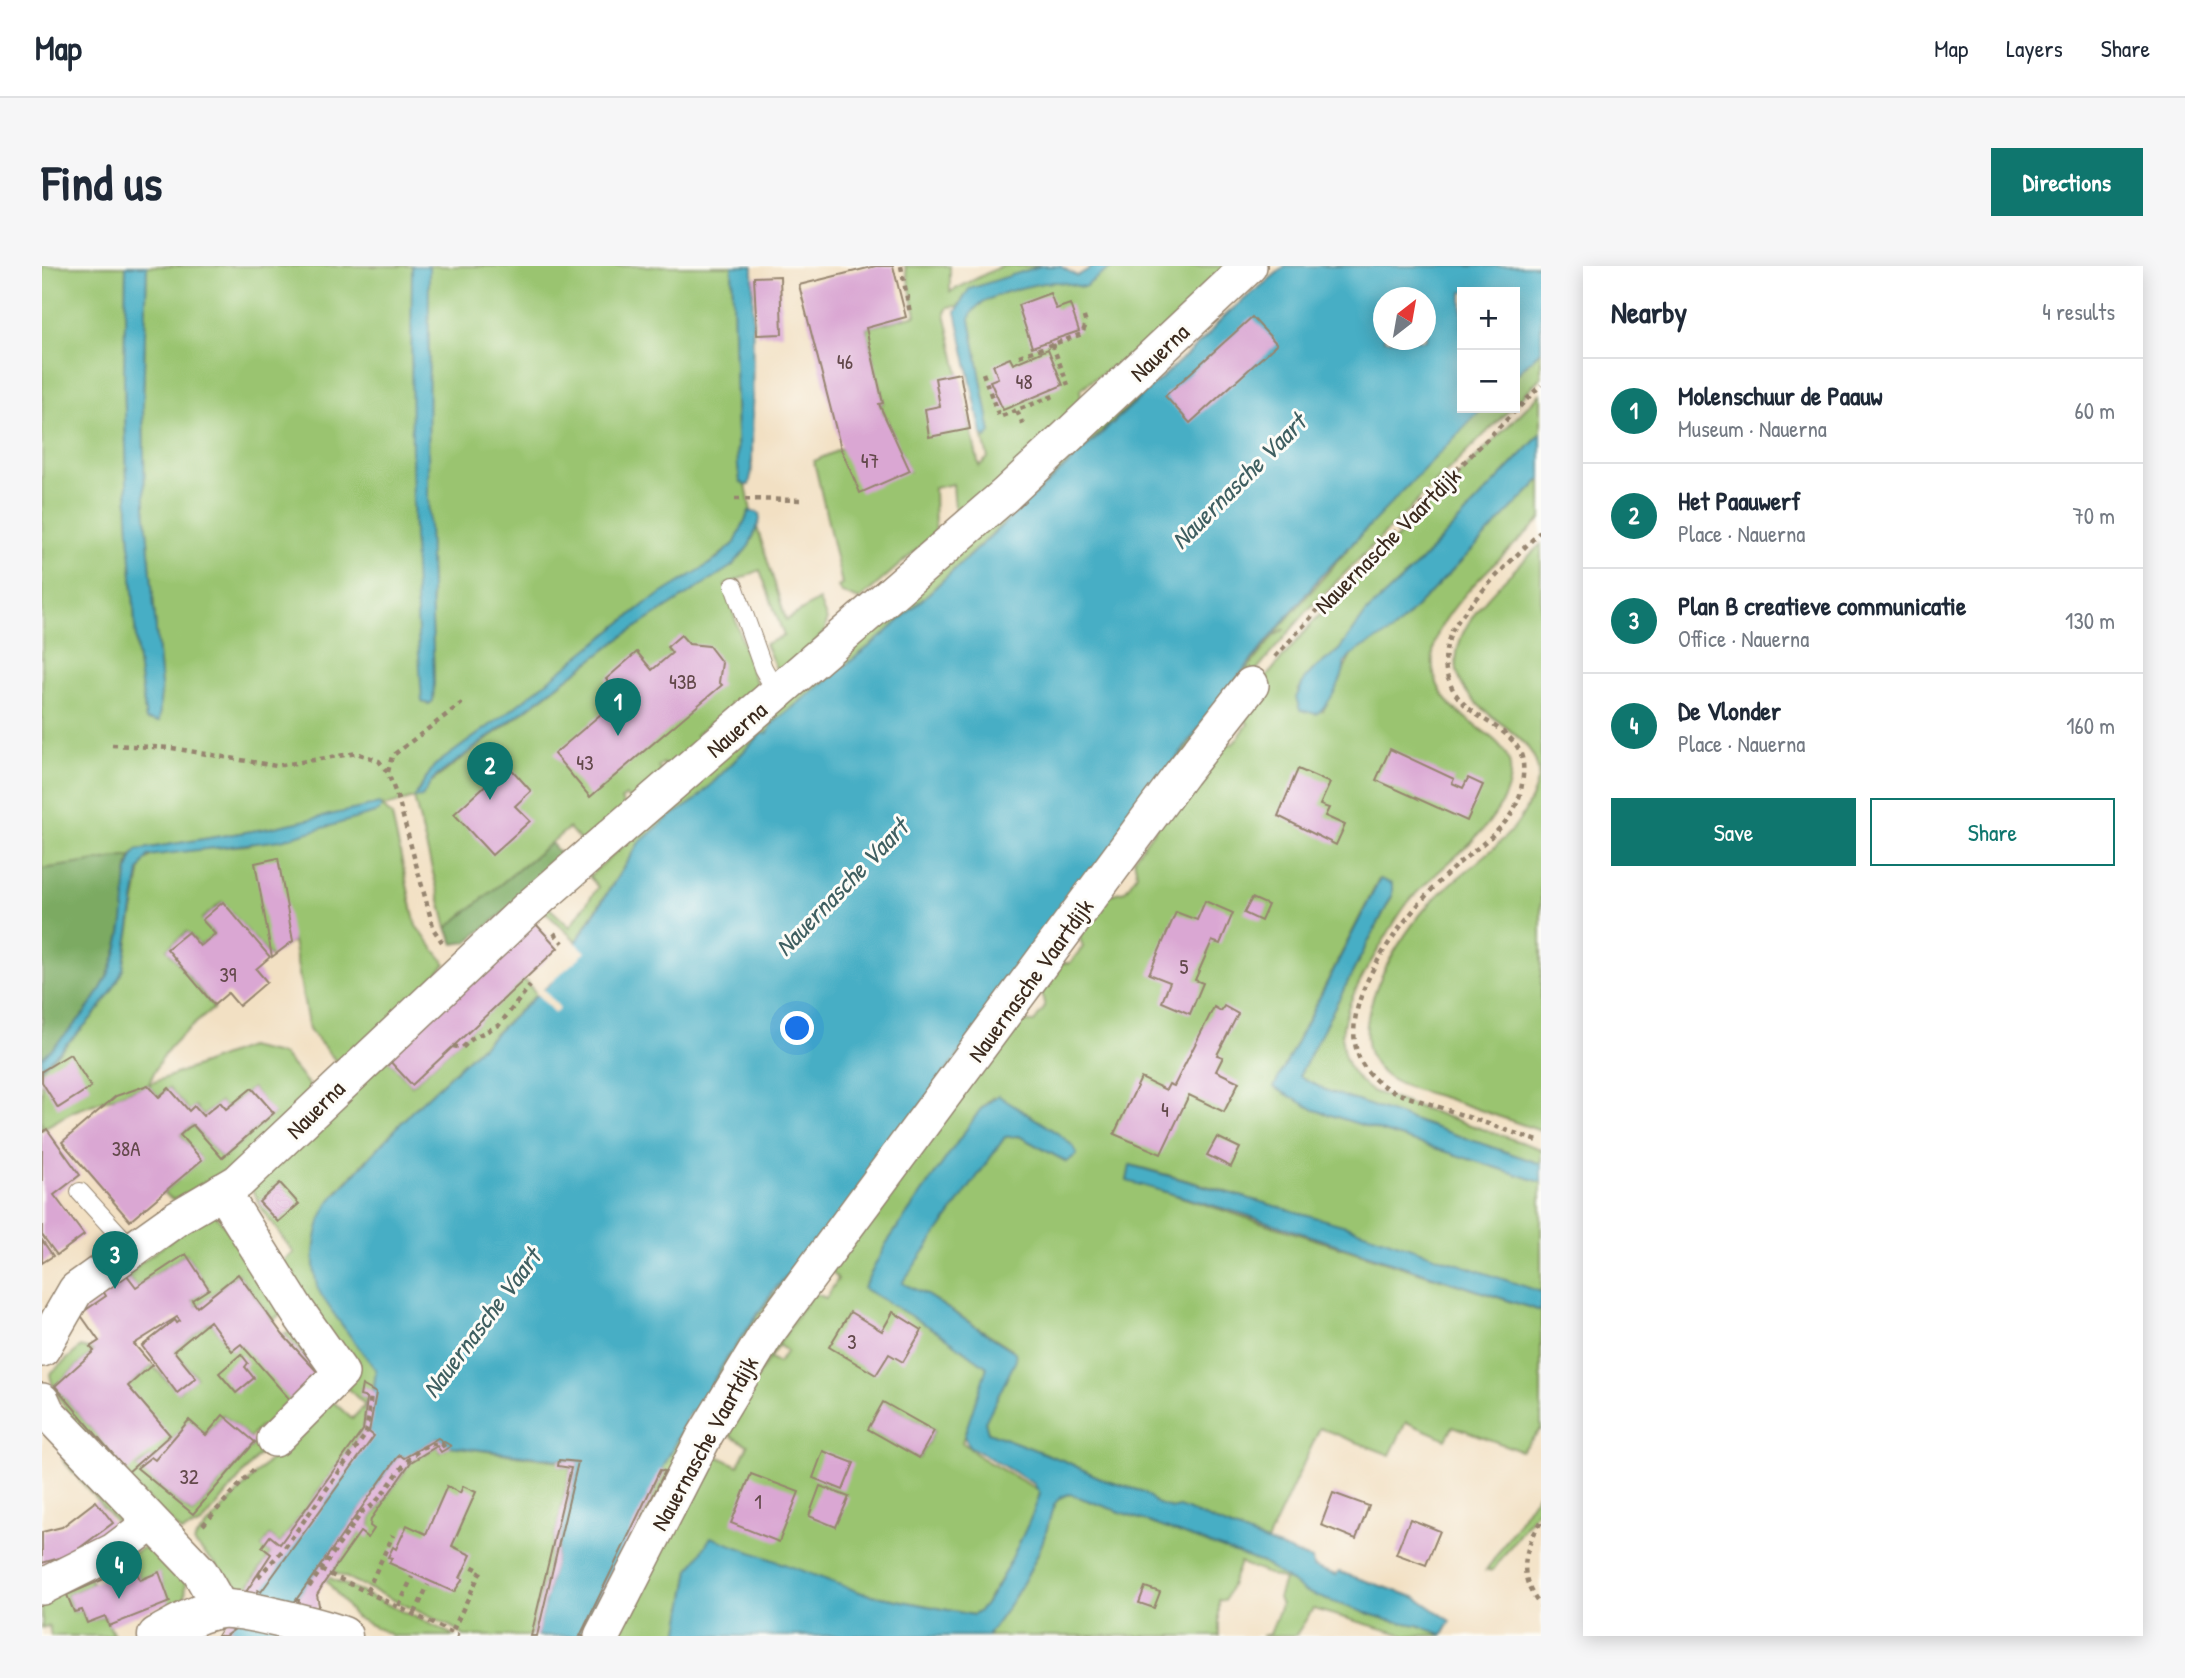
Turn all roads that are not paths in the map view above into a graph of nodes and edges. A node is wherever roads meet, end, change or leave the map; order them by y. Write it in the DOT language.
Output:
graph roads {
  1 [pos="1249,266"];
  2 [pos="734,586"];
  3 [pos="1251,685"];
  4 [pos="777,693"];
  5 [pos="222,1191"];
  6 [pos="80,1192"];
  7 [pos="132,1249"];
  8 [pos="42,1349"];
  9 [pos="42,1401"];
  10 [pos="267,1452"];
  11 [pos="151,1523"];
  12 [pos="42,1587"];
  13 [pos="227,1609"];
  14 [pos="319,1629"];
  15 [pos="156,1636"];
  16 [pos="602,1636"];
  1 -- 4 [label="street, Nauerna"];
  2 -- 4 [label="lane"];
  3 -- 16 [label="street, Nauernasche Vaartdijk"];
  4 -- 5 [label="street, Nauerna"];
  5 -- 7 [label="street, Nauerna"];
  5 -- 10 [label="street"];
  6 -- 7 [label="lane"];
  7 -- 8 [label="street, Nauerna"];
  9 -- 11 [label="street"];
  11 -- 12 [label="street"];
  11 -- 13 [label="street"];
  13 -- 14 [label="street"];
  13 -- 15 [label="street"];
}
